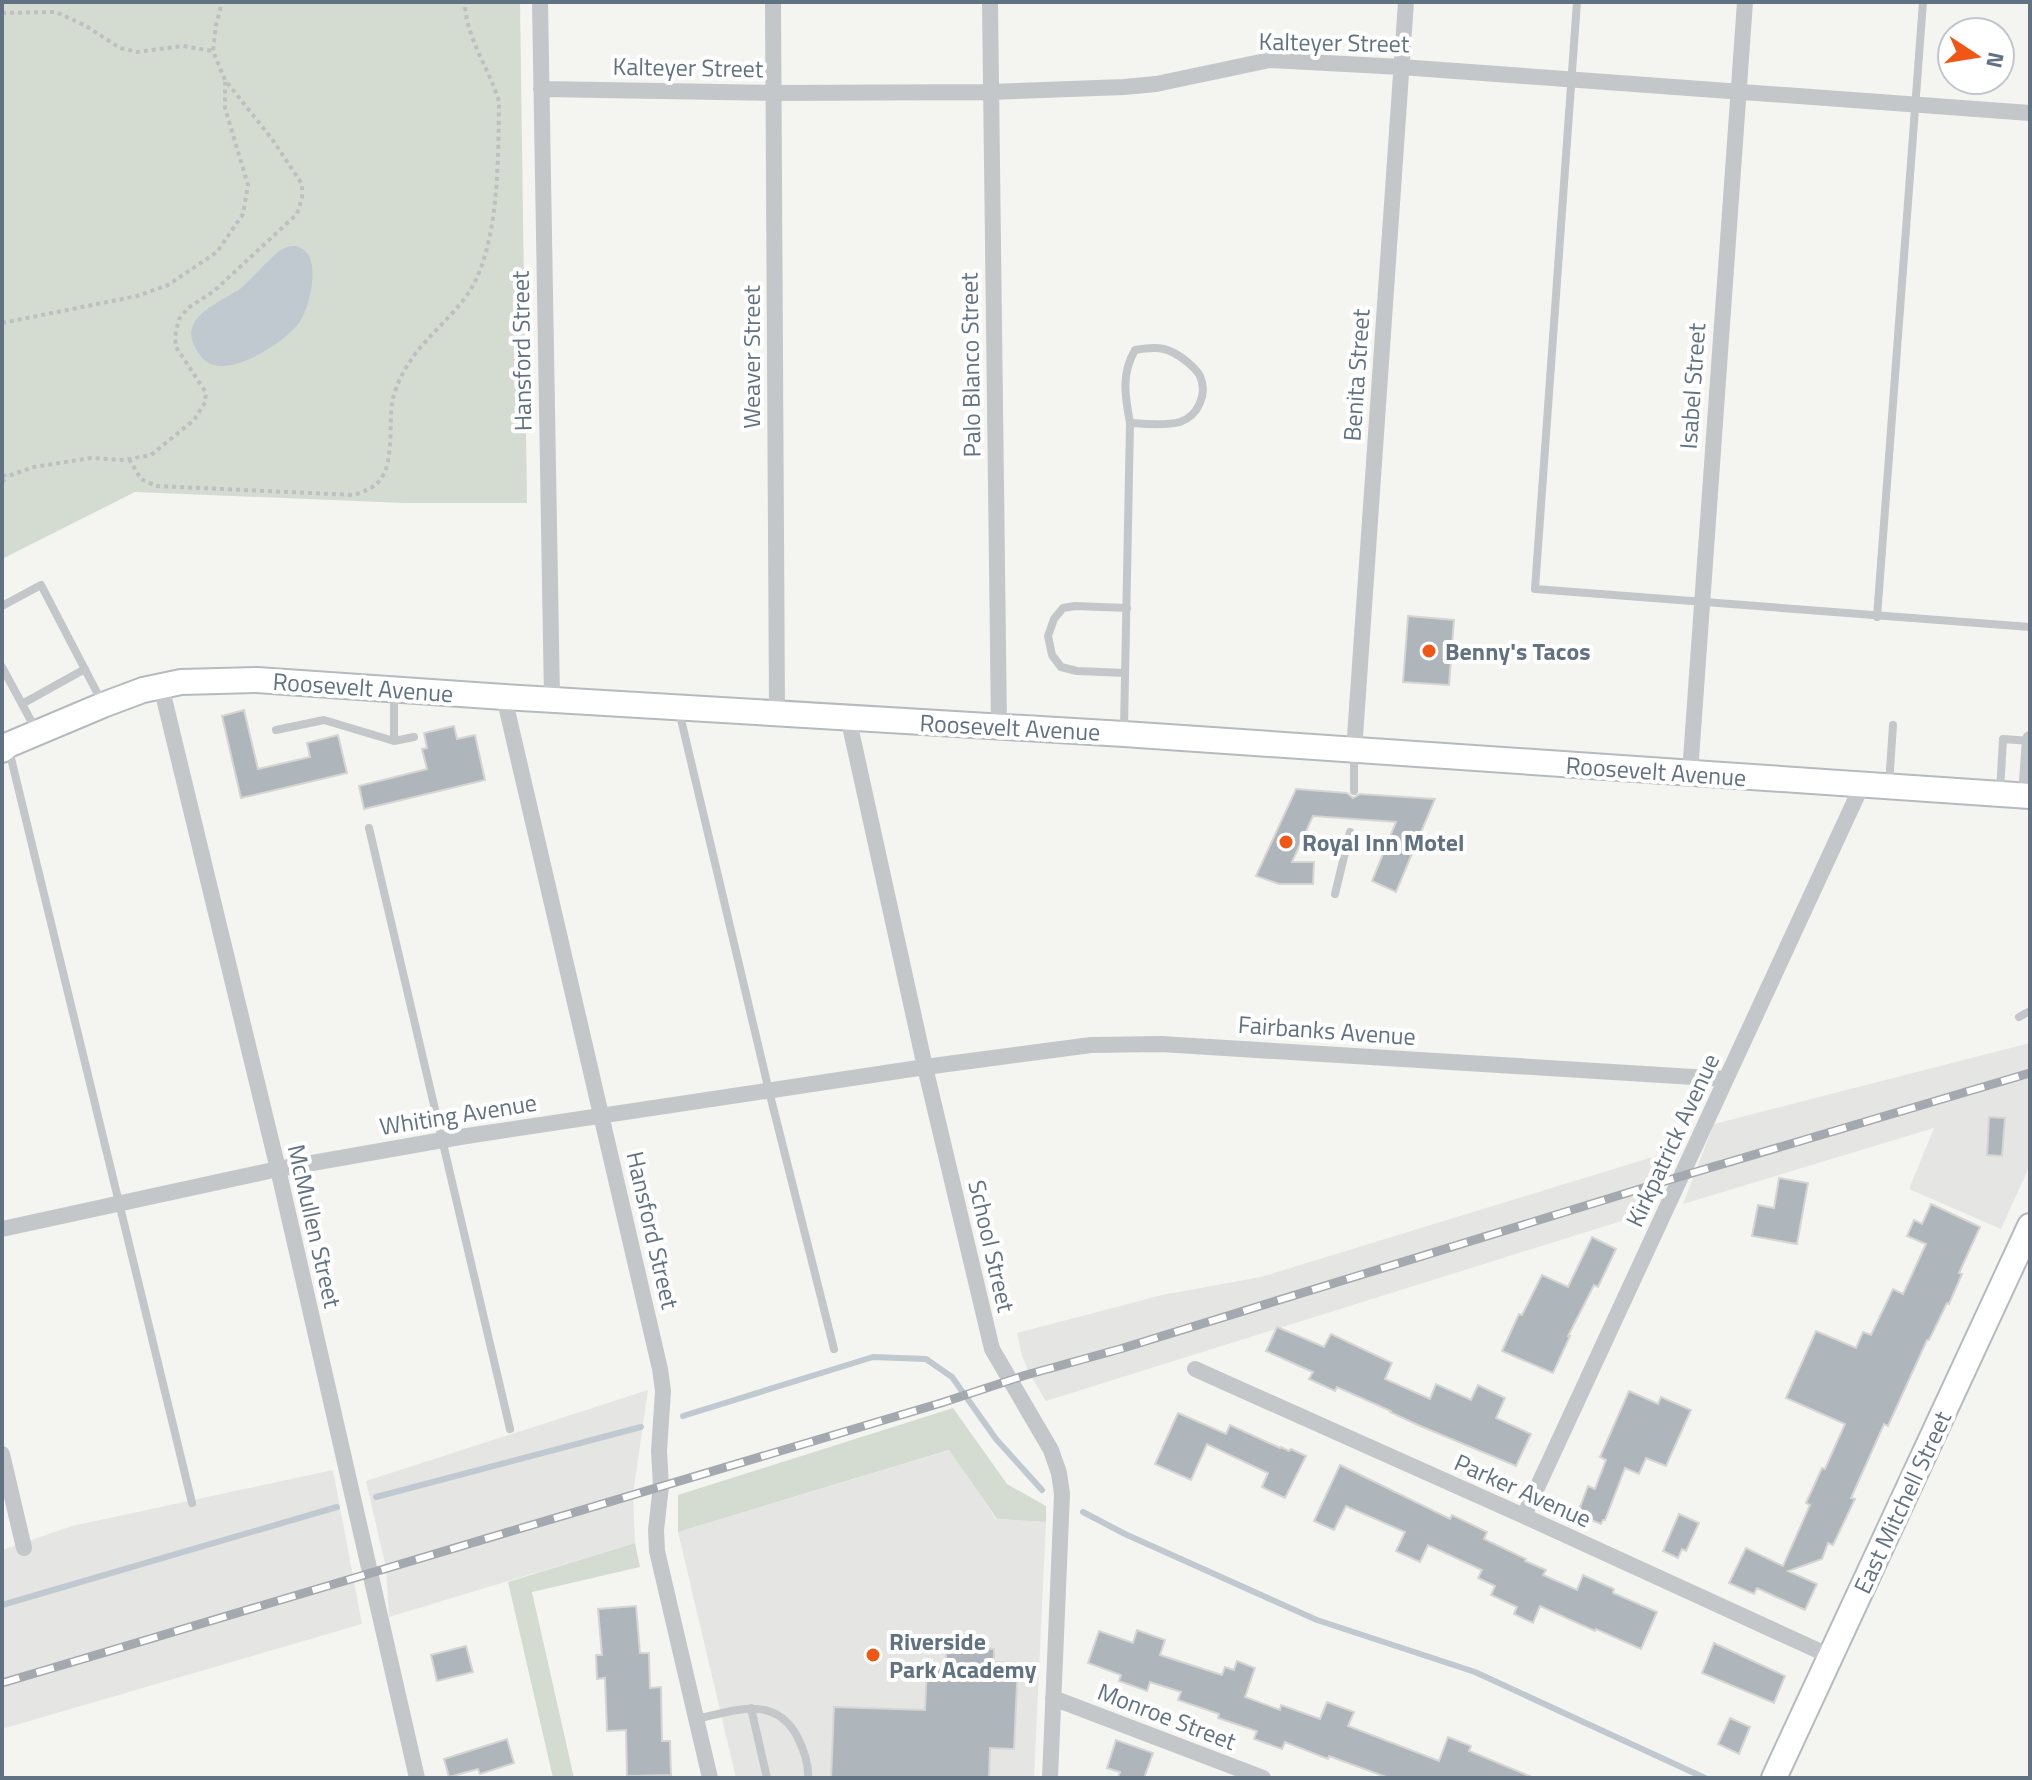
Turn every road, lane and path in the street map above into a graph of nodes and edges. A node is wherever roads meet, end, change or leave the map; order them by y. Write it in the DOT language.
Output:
graph roads {
  1 [pos="222,2"];
  2 [pos="465,2"];
  3 [pos="540,2"];
  4 [pos="773,2"];
  5 [pos="990,2"];
  6 [pos="1406,2"];
  7 [pos="1577,2"];
  8 [pos="1745,2"];
  9 [pos="1923,2"];
  10 [pos="2,13"];
  11 [pos="213,51"];
  12 [pos="1401,67"];
  13 [pos="1570,79"];
  14 [pos="225,80"];
  15 [pos="541,89"];
  16 [pos="1737,91"];
  17 [pos="991,92"];
  18 [pos="773,93"];
  19 [pos="1916,105"];
  20 [pos="2030,113"];
  21 [pos="2,323"];
  22 [pos="1130,423"];
  23 [pos="129,459"];
  24 [pos="5,476"];
  25 [pos="2,482"];
  26 [pos="1701,602"];
  27 [pos="2,606"];
  28 [pos="1127,608"];
  29 [pos="1877,617"];
  30 [pos="2030,627"];
  31 [pos="2,667"];
  32 [pos="85,669"];
  33 [pos="1125,673"];
  34 [pos="161,686"];
  35 [pos="395,689"];
  36 [pos="504,697"];
  37 [pos="552,699"];
  38 [pos="22,704"];
  39 [pos="103,705"];
  40 [pos="678,706"];
  41 [pos="777,712"];
  42 [pos="848,717"];
  43 [pos="1893,725"];
  44 [pos="999,727"];
  45 [pos="276,730"];
  46 [pos="38,733"];
  47 [pos="1124,734"];
  48 [pos="414,737"];
  49 [pos="2030,740"];
  50 [pos="394,741"];
  51 [pos="5,748"];
  52 [pos="1354,751"];
  53 [pos="1690,773"];
  54 [pos="1863,783"];
  55 [pos="1889,785"];
  56 [pos="1354,791"];
  57 [pos="1999,794"];
  58 [pos="2028,796"];
  59 [pos="369,828"];
  60 [pos="1350,832"];
  61 [pos="1335,894"];
  62 [pos="2030,1011"];
  63 [pos="2019,1017"];
  64 [pos="925,1067"];
  65 [pos="1726,1079"];
  66 [pos="769,1091"];
  67 [pos="602,1116"];
  68 [pos="443,1140"];
  69 [pos="278,1169"];
  70 [pos="119,1204"];
  71 [pos="2030,1226"];
  72 [pos="2,1229"];
  73 [pos="834,1349"];
  74 [pos="1195,1369"];
  75 [pos="510,1429"];
  76 [pos="2,1454"];
  77 [pos="192,1503"];
  78 [pos="1524,1516"];
  79 [pos="24,1548"];
  80 [pos="1830,1656"];
  81 [pos="1053,1698"];
  82 [pos="751,1708"];
  83 [pos="696,1719"];
  84 [pos="417,1778"];
  85 [pos="710,1778"];
  86 [pos="767,1778"];
  87 [pos="808,1778"];
  88 [pos="1050,1778"];
  89 [pos="1263,1778"];
  90 [pos="1774,1778"];
  1 -- 11 [label="path"];
  2 -- 23 [label="path"];
  3 -- 15 [label="street, Hansford Street"];
  4 -- 18 [label="street, Weaver Street"];
  5 -- 17 [label="street, Palo Blanco Street"];
  6 -- 12 [label="street, Benita Street"];
  7 -- 13 [label="lane"];
  8 -- 16 [label="street, Isabel Street"];
  9 -- 19 [label="lane"];
  10 -- 11 [label="path"];
  11 -- 14 [label="path"];
  12 -- 13 [label="street, Kalteyer Street"];
  12 -- 17 [label="street, Kalteyer Street"];
  12 -- 52 [label="street, Benita Street"];
  13 -- 16 [label="street, Kalteyer Street"];
  13 -- 26 [label="lane"];
  14 -- 21 [label="path"];
  14 -- 23 [label="path"];
  15 -- 18 [label="street, Kalteyer Street"];
  15 -- 37 [label="street, Hansford Street"];
  16 -- 19 [label="street, Kalteyer Street"];
  16 -- 26 [label="street, Isabel Street"];
  17 -- 18 [label="street, Kalteyer Street"];
  17 -- 44 [label="street, Palo Blanco Street"];
  18 -- 41 [label="street, Weaver Street"];
  19 -- 20 [label="street, Kalteyer Street"];
  19 -- 29 [label="lane"];
  22 -- 22 [label="lane"];
  22 -- 28 [label="lane"];
  23 -- 24 [label="path"];
  24 -- 25 [label="path"];
  26 -- 29 [label="lane"];
  26 -- 53 [label="street, Isabel Street"];
  27 -- 32 [label="lane"];
  28 -- 33 [label="lane"];
  28 -- 33 [label="lane"];
  29 -- 30 [label="lane"];
  31 -- 38 [label="lane"];
  32 -- 38 [label="lane"];
  32 -- 39 [label="lane"];
  33 -- 47 [label="lane"];
  34 -- 35 [label="main road, Roosevelt Avenue"];
  34 -- 39 [label="main road, Roosevelt Avenue"];
  34 -- 69 [label="street, McMullen Street"];
  35 -- 36 [label="main road, Roosevelt Avenue"];
  35 -- 50 [label="lane"];
  36 -- 37 [label="main road, Roosevelt Avenue"];
  36 -- 67 [label="street, Hansford Street"];
  37 -- 40 [label="main road, Roosevelt Avenue"];
  38 -- 46 [label="lane"];
  39 -- 46 [label="main road, Roosevelt Avenue"];
  40 -- 41 [label="main road, Roosevelt Avenue"];
  40 -- 66 [label="lane"];
  41 -- 42 [label="main road, Roosevelt Avenue"];
  42 -- 44 [label="main road, Roosevelt Avenue"];
  42 -- 64 [label="street, School Street"];
  43 -- 55 [label="lane"];
  44 -- 47 [label="main road, Roosevelt Avenue"];
  45 -- 50 [label="lane"];
  46 -- 51 [label="main road, Roosevelt Avenue"];
  47 -- 52 [label="main road, Roosevelt Avenue"];
  48 -- 50 [label="lane"];
  49 -- 57 [label="lane"];
  49 -- 58 [label="street"];
  51 -- 70 [label="lane"];
  52 -- 53 [label="main road, Roosevelt Avenue"];
  52 -- 56 [label="lane"];
  53 -- 54 [label="main road, Roosevelt Avenue"];
  54 -- 55 [label="main road, Roosevelt Avenue"];
  54 -- 65 [label="street, Kirkpatrick Avenue"];
  55 -- 57 [label="main road, Roosevelt Avenue"];
  57 -- 58 [label="main road, Roosevelt Avenue"];
  59 -- 68 [label="lane"];
  60 -- 61 [label="lane"];
  62 -- 63 [label="lane"];
  64 -- 65 [label="street, Fairbanks Avenue"];
  64 -- 66 [label="street, Whiting Avenue"];
  64 -- 81 [label="street, School Street"];
  65 -- 78 [label="street, Kirkpatrick Avenue"];
  66 -- 67 [label="street, Whiting Avenue"];
  66 -- 73 [label="lane"];
  67 -- 68 [label="street, Whiting Avenue"];
  67 -- 83 [label="street, Hansford Street"];
  68 -- 69 [label="street, Whiting Avenue"];
  68 -- 75 [label="lane"];
  69 -- 70 [label="street, Whiting Avenue"];
  69 -- 84 [label="street, McMullen Street"];
  70 -- 72 [label="street, Whiting Avenue"];
  70 -- 77 [label="lane"];
  71 -- 80 [label="main road, East Mitchell Street"];
  74 -- 78 [label="street, Parker Avenue"];
  76 -- 79 [label="street"];
  78 -- 80 [label="street, Parker Avenue"];
  80 -- 90 [label="main road, East Mitchell Street"];
  81 -- 88 [label="street, School Street"];
  81 -- 89 [label="street, Monroe Street"];
  82 -- 83 [label="lane"];
  82 -- 86 [label="lane"];
  82 -- 87 [label="lane"];
  83 -- 85 [label="street, Hansford Street"];
}
